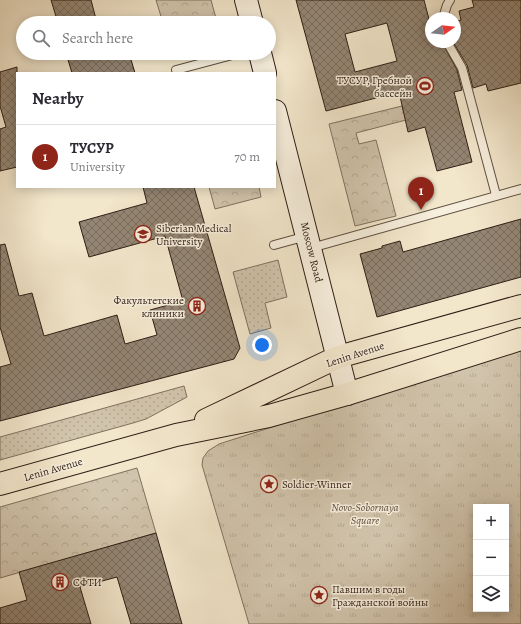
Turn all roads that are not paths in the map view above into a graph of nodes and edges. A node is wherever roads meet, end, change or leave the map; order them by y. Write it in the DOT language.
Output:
graph roads {
  1 [pos="246,0"];
  2 [pos="450,0"];
  3 [pos="445,12"];
  4 [pos="250,16"];
  5 [pos="450,48"];
  6 [pos="214,60"];
  7 [pos="262,60"];
  8 [pos="176,70"];
  9 [pos="265,72"];
  10 [pos="276,115"];
  11 [pos="521,189"];
  12 [pos="496,195"];
  13 [pos="309,242"];
  14 [pos="274,245"];
  15 [pos="521,306"];
  16 [pos="521,340"];
  17 [pos="338,357"];
  18 [pos="347,394"];
  19 [pos="176,435"];
  20 [pos="0,484"];
  1 -- 4 [label="main road"];
  2 -- 3 [label="lane"];
  5 -- 12 [label="lane"];
  6 -- 8 [label="lane"];
  7 -- 9 [label="main road"];
  10 -- 13 [label="main road, Moscow Road"];
  11 -- 12 [label="lane"];
  12 -- 13 [label="lane"];
  13 -- 14 [label="lane"];
  13 -- 17 [label="main road, Moscow Road"];
  15 -- 17 [label="main road, Lenin Avenue"];
  16 -- 18 [label="main road, Lenin Avenue"];
  17 -- 18 [label="main road, Moscow Road"];
  17 -- 19 [label="main road, Lenin Avenue"];
  18 -- 19 [label="main road, Lenin Avenue"];
  19 -- 20 [label="main road, Lenin Avenue"];
}
